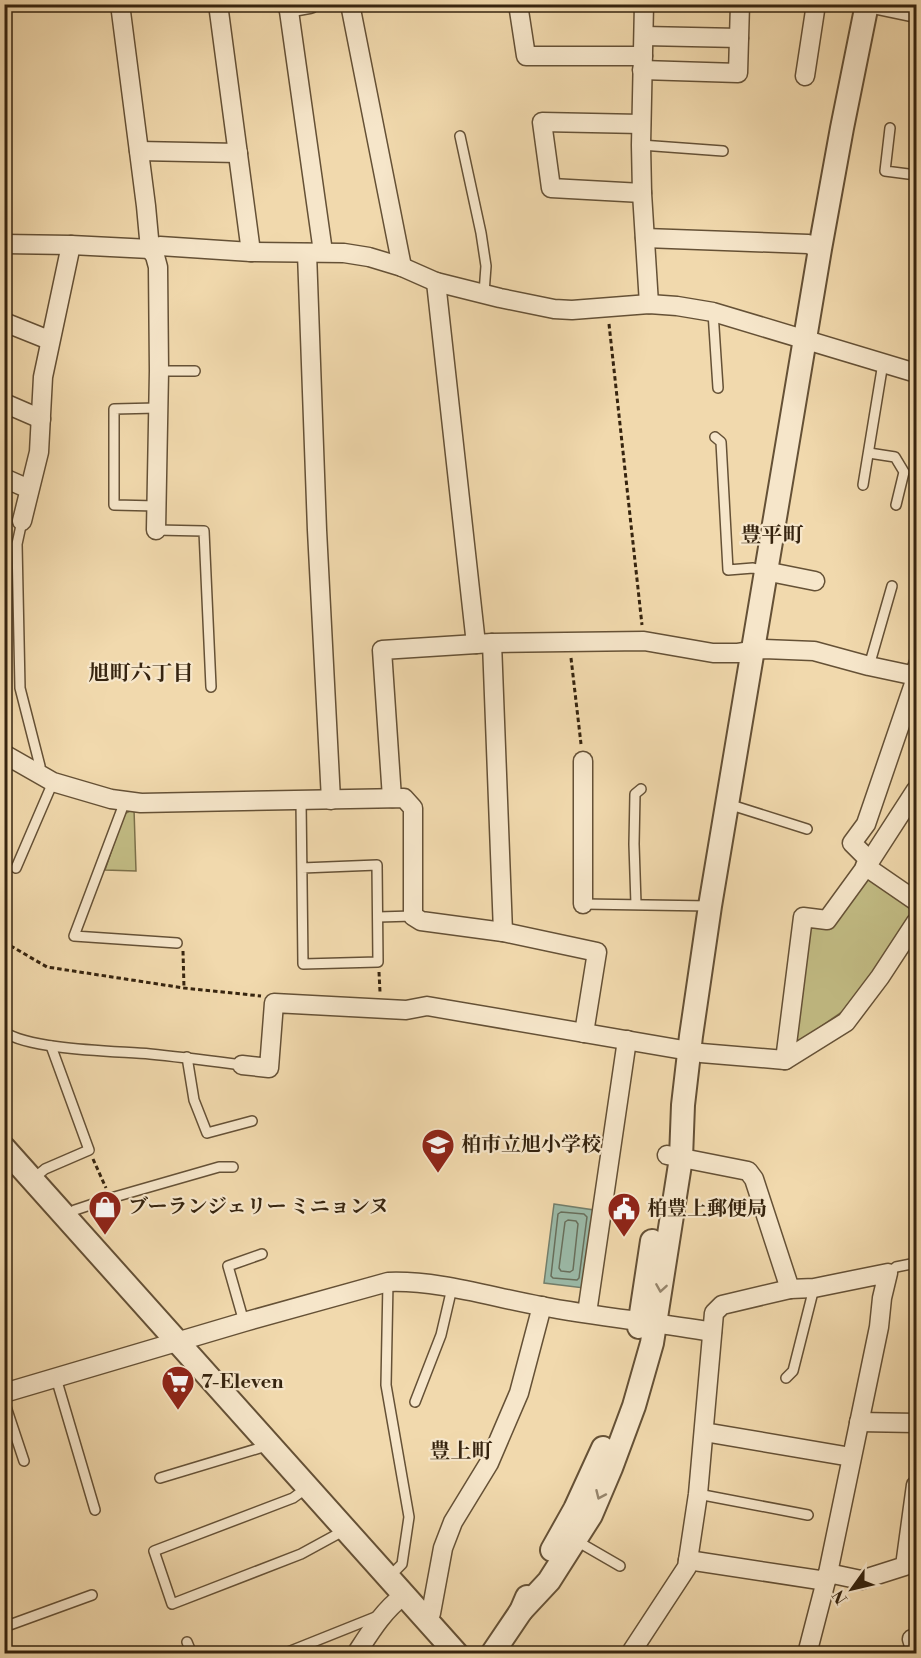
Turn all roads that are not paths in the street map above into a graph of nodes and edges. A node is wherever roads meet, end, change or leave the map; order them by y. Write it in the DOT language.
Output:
graph roads {
  1 [pos="120,4"];
  2 [pos="218,4"];
  3 [pos="310,4"];
  4 [pos="350,4"];
  5 [pos="518,4"];
  6 [pos="644,4"];
  7 [pos="740,4"];
  8 [pos="816,4"];
  9 [pos="867,4"];
  10 [pos="873,4"];
  11 [pos="288,6"];
  12 [pos="916,13"];
  13 [pos="644,36"];
  14 [pos="739,38"];
  15 [pos="643,63"];
  16 [pos="806,76"];
  17 [pos="641,124"];
  18 [pos="890,128"];
  19 [pos="460,136"];
  20 [pos="641,145"];
  21 [pos="723,151"];
  22 [pos="139,152"];
  23 [pos="238,153"];
  24 [pos="916,175"];
  25 [pos="642,194"];
  26 [pos="645,238"];
  27 [pos="4,244"];
  28 [pos="71,245"];
  29 [pos="150,249"];
  30 [pos="820,249"];
  31 [pos="250,252"];
  32 [pos="315,253"];
  33 [pos="402,267"];
  34 [pos="436,282"];
  35 [pos="484,293"];
  36 [pos="649,304"];
  37 [pos="713,312"];
  38 [pos="4,322"];
  39 [pos="49,340"];
  40 [pos="804,340"];
  41 [pos="883,363"];
  42 [pos="159,371"];
  43 [pos="195,371"];
  44 [pos="916,373"];
  45 [pos="718,388"];
  46 [pos="4,403"];
  47 [pos="158,408"];
  48 [pos="41,419"];
  49 [pos="715,437"];
  50 [pos="869,453"];
  51 [pos="4,478"];
  52 [pos="863,484"];
  53 [pos="29,489"];
  54 [pos="896,505"];
  55 [pos="157,506"];
  56 [pos="22,521"];
  57 [pos="156,530"];
  58 [pos="765,571"];
  59 [pos="815,581"];
  60 [pos="892,586"];
  61 [pos="484,644"];
  62 [pos="753,650"];
  63 [pos="916,657"];
  64 [pos="869,666"];
  65 [pos="914,676"];
  66 [pos="211,687"];
  67 [pos="4,754"];
  68 [pos="583,761"];
  69 [pos="46,779"];
  70 [pos="641,789"];
  71 [pos="916,790"];
  72 [pos="392,798"];
  73 [pos="331,800"];
  74 [pos="125,801"];
  75 [pos="301,801"];
  76 [pos="728,804"];
  77 [pos="807,829"];
  78 [pos="867,864"];
  79 [pos="16,868"];
  80 [pos="302,868"];
  81 [pos="916,901"];
  82 [pos="583,904"];
  83 [pos="636,904"];
  84 [pos="710,906"];
  85 [pos="414,916"];
  86 [pos="378,917"];
  87 [pos="916,922"];
  88 [pos="503,932"];
  89 [pos="177,943"];
  90 [pos="4,1032"];
  91 [pos="584,1033"];
  92 [pos="627,1040"];
  93 [pos="51,1046"];
  94 [pos="689,1050"];
  95 [pos="187,1057"];
  96 [pos="785,1060"];
  97 [pos="242,1065"];
  98 [pos="252,1122"];
  99 [pos="4,1148"];
  100 [pos="674,1156"];
  101 [pos="233,1167"];
  102 [pos="33,1179"];
  103 [pos="67,1217"];
  104 [pos="262,1254"];
  105 [pos="916,1263"];
  106 [pos="888,1272"];
  107 [pos="388,1282"];
  108 [pos="452,1288"];
  109 [pos="814,1288"];
  110 [pos="790,1289"];
  111 [pos="542,1306"];
  112 [pos="587,1313"];
  113 [pos="244,1322"];
  114 [pos="648,1322"];
  115 [pos="712,1332"];
  116 [pos="178,1342"];
  117 [pos="56,1378"];
  118 [pos="786,1378"];
  119 [pos="4,1393"];
  120 [pos="4,1401"];
  121 [pos="415,1402"];
  122 [pos="859,1422"];
  123 [pos="916,1422"];
  124 [pos="704,1432"];
  125 [pos="269,1442"];
  126 [pos="851,1456"];
  127 [pos="24,1461"];
  128 [pos="160,1478"];
  129 [pos="916,1485"];
  130 [pos="309,1487"];
  131 [pos="698,1494"];
  132 [pos="96,1510"];
  133 [pos="808,1515"];
  134 [pos="345,1530"];
  135 [pos="569,1536"];
  136 [pos="688,1560"];
  137 [pos="620,1566"];
  138 [pos="827,1577"];
  139 [pos="388,1578"];
  140 [pos="92,1595"];
  141 [pos="404,1595"];
  142 [pos="380,1617"];
  143 [pos="427,1619"];
  144 [pos="4,1627"];
  145 [pos="916,1638"];
  146 [pos="187,1642"];
  147 [pos="916,1652"];
  148 [pos="192,1653"];
  149 [pos="283,1653"];
  150 [pos="356,1653"];
  151 [pos="457,1653"];
  152 [pos="492,1653"];
  153 [pos="630,1653"];
  154 [pos="807,1653"];
  1 -- 22 [label="street"];
  2 -- 23 [label="street"];
  3 -- 11 [label="street"];
  4 -- 33 [label="street"];
  5 -- 15 [label="street"];
  6 -- 13 [label="street"];
  7 -- 14 [label="street"];
  8 -- 16 [label="street"];
  9 -- 30 [label="street"];
  10 -- 12 [label="street"];
  11 -- 32 [label="street"];
  13 -- 14 [label="street"];
  13 -- 15 [label="street"];
  14 -- 15 [label="street"];
  15 -- 17 [label="street"];
  17 -- 20 [label="street"];
  17 -- 25 [label="street"];
  18 -- 24 [label="lane"];
  19 -- 35 [label="lane"];
  20 -- 21 [label="lane"];
  20 -- 25 [label="street"];
  22 -- 23 [label="street"];
  22 -- 29 [label="street"];
  23 -- 31 [label="street"];
  25 -- 26 [label="street"];
  26 -- 30 [label="street"];
  26 -- 36 [label="street"];
  27 -- 28 [label="street"];
  28 -- 29 [label="street"];
  28 -- 39 [label="street"];
  29 -- 31 [label="street"];
  29 -- 42 [label="street"];
  30 -- 40 [label="street"];
  31 -- 32 [label="street"];
  32 -- 33 [label="street"];
  32 -- 73 [label="street"];
  33 -- 34 [label="street"];
  34 -- 35 [label="street"];
  34 -- 61 [label="street"];
  35 -- 36 [label="street"];
  36 -- 37 [label="street"];
  37 -- 40 [label="street"];
  37 -- 45 [label="lane"];
  38 -- 39 [label="street"];
  39 -- 48 [label="street"];
  40 -- 41 [label="street"];
  40 -- 58 [label="street"];
  41 -- 44 [label="street"];
  41 -- 50 [label="lane"];
  42 -- 43 [label="lane"];
  42 -- 47 [label="street"];
  46 -- 48 [label="street"];
  47 -- 55 [label="street"];
  47 -- 55 [label="lane"];
  48 -- 53 [label="street"];
  49 -- 58 [label="lane"];
  50 -- 52 [label="lane"];
  50 -- 54 [label="lane"];
  51 -- 53 [label="street"];
  53 -- 56 [label="street"];
  55 -- 57 [label="street"];
  56 -- 69 [label="lane"];
  57 -- 66 [label="lane"];
  58 -- 59 [label="street"];
  58 -- 62 [label="street"];
  60 -- 64 [label="lane"];
  61 -- 62 [label="street"];
  61 -- 72 [label="street"];
  61 -- 88 [label="street"];
  62 -- 64 [label="street"];
  62 -- 76 [label="street"];
  63 -- 65 [label="lane"];
  64 -- 65 [label="street"];
  65 -- 78 [label="street"];
  67 -- 69 [label="street"];
  68 -- 82 [label="street"];
  69 -- 74 [label="street"];
  69 -- 79 [label="lane"];
  70 -- 83 [label="lane"];
  71 -- 78 [label="street"];
  72 -- 73 [label="street"];
  72 -- 85 [label="street"];
  73 -- 75 [label="street"];
  74 -- 75 [label="street"];
  74 -- 89 [label="lane"];
  75 -- 80 [label="lane"];
  76 -- 77 [label="lane"];
  76 -- 84 [label="street"];
  78 -- 81 [label="street"];
  78 -- 96 [label="street"];
  80 -- 86 [label="lane"];
  80 -- 86 [label="lane"];
  82 -- 83 [label="lane"];
  83 -- 84 [label="lane"];
  84 -- 94 [label="street"];
  85 -- 86 [label="lane"];
  85 -- 88 [label="street"];
  87 -- 96 [label="street"];
  88 -- 91 [label="street"];
  90 -- 93 [label="lane"];
  91 -- 92 [label="street"];
  91 -- 97 [label="street"];
  92 -- 94 [label="street"];
  92 -- 112 [label="street"];
  93 -- 95 [label="lane"];
  93 -- 102 [label="lane"];
  94 -- 96 [label="street"];
  94 -- 100 [label="street"];
  95 -- 97 [label="lane"];
  95 -- 98 [label="lane"];
  99 -- 102 [label="street"];
  100 -- 110 [label="street"];
  100 -- 114 [label="street"];
  101 -- 103 [label="lane"];
  102 -- 103 [label="street"];
  103 -- 116 [label="street"];
  104 -- 113 [label="lane"];
  105 -- 106 [label="lane"];
  106 -- 109 [label="street"];
  106 -- 122 [label="street"];
  107 -- 108 [label="street"];
  107 -- 113 [label="street"];
  107 -- 139 [label="lane"];
  108 -- 111 [label="street"];
  108 -- 121 [label="lane"];
  109 -- 110 [label="street"];
  109 -- 118 [label="lane"];
  110 -- 115 [label="street"];
  111 -- 112 [label="street"];
  111 -- 143 [label="street"];
  112 -- 114 [label="street"];
  113 -- 116 [label="street"];
  114 -- 115 [label="street"];
  114 -- 135 [label="street"];
  115 -- 124 [label="street"];
  116 -- 117 [label="street"];
  116 -- 125 [label="street"];
  117 -- 119 [label="street"];
  117 -- 132 [label="lane"];
  120 -- 127 [label="lane"];
  122 -- 123 [label="street"];
  122 -- 126 [label="street"];
  124 -- 126 [label="street"];
  124 -- 131 [label="street"];
  125 -- 128 [label="lane"];
  125 -- 130 [label="street"];
  126 -- 138 [label="street"];
  129 -- 138 [label="street"];
  130 -- 134 [label="street"];
  130 -- 134 [label="lane"];
  131 -- 133 [label="lane"];
  131 -- 136 [label="street"];
  134 -- 139 [label="street"];
  135 -- 137 [label="lane"];
  135 -- 152 [label="street"];
  136 -- 138 [label="street"];
  136 -- 153 [label="street"];
  138 -- 154 [label="street"];
  139 -- 141 [label="street"];
  140 -- 144 [label="lane"];
  141 -- 142 [label="street"];
  141 -- 143 [label="street"];
  142 -- 149 [label="lane"];
  142 -- 150 [label="street"];
  143 -- 151 [label="street"];
  145 -- 147 [label="street"];
  146 -- 148 [label="lane"];
}
